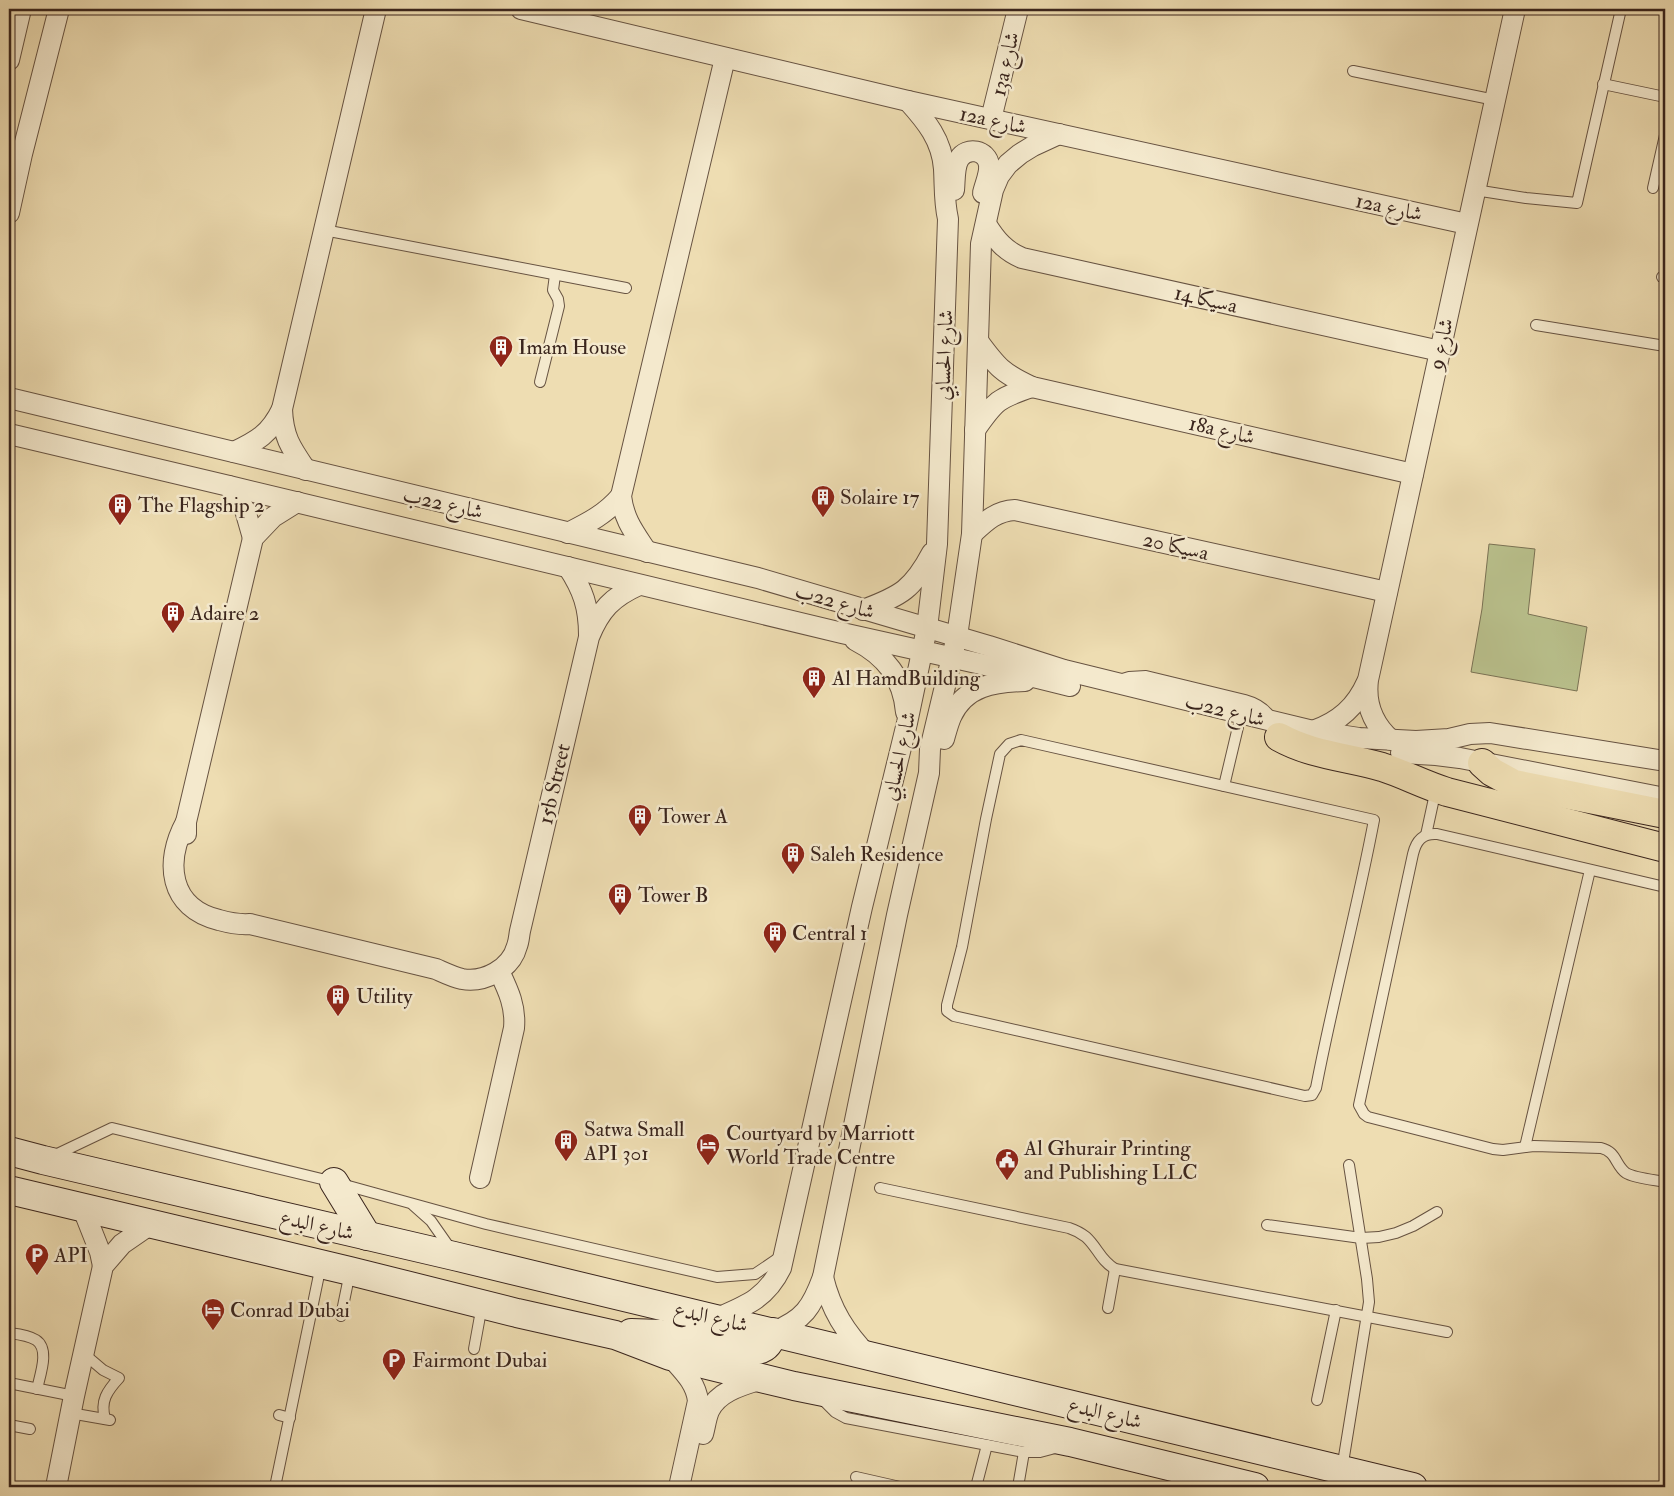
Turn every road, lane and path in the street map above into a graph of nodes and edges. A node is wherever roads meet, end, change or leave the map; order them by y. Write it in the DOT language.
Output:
graph roads {
  1 [pos="21,9"];
  2 [pos="376,9"];
  3 [pos="524,9"];
  4 [pos="1018,9"];
  5 [pos="1513,9"];
  6 [pos="1621,9"];
  7 [pos="55,12"];
  8 [pos="725,58"];
  9 [pos="9,60"];
  10 [pos="1353,71"];
  11 [pos="1603,84"];
  12 [pos="1665,97"];
  13 [pos="1494,100"];
  14 [pos="908,101"];
  15 [pos="991,119"];
  16 [pos="1059,134"];
  17 [pos="1665,135"];
  18 [pos="1653,188"];
  19 [pos="1475,190"];
  20 [pos="9,213"];
  21 [pos="948,220"];
  22 [pos="986,224"];
  23 [pos="1468,224"];
  24 [pos="324,230"];
  25 [pos="982,244"];
  26 [pos="555,274"];
  27 [pos="626,288"];
  28 [pos="1536,325"];
  29 [pos="978,341"];
  30 [pos="1665,346"];
  31 [pos="1440,351"];
  32 [pos="9,382"];
  33 [pos="540,382"];
  34 [pos="1032,387"];
  35 [pos="9,398"];
  36 [pos="28,403"];
  37 [pos="282,409"];
  38 [pos="975,430"];
  39 [pos="10,435"];
  40 [pos="234,452"];
  41 [pos="306,470"];
  42 [pos="1413,474"];
  43 [pos="229,486"];
  44 [pos="621,496"];
  45 [pos="297,502"];
  46 [pos="568,533"];
  47 [pos="972,534"];
  48 [pos="253,538"];
  49 [pos="937,544"];
  50 [pos="647,552"];
  51 [pos="568,567"];
  52 [pos="639,585"];
  53 [pos="1387,592"];
  54 [pos="863,610"];
  55 [pos="927,628"];
  56 [pos="842,633"];
  57 [pos="957,636"];
  58 [pos="589,637"];
  59 [pos="922,650"];
  60 [pos="952,657"];
  61 [pos="1047,680"];
  62 [pos="1368,680"];
  63 [pos="907,723"];
  64 [pos="1238,727"];
  65 [pos="1276,729"];
  66 [pos="1313,731"];
  67 [pos="1391,740"];
  68 [pos="1665,761"];
  69 [pos="1482,763"];
  70 [pos="929,773"];
  71 [pos="1224,786"];
  72 [pos="1436,788"];
  73 [pos="1665,798"];
  74 [pos="1665,814"];
  75 [pos="1426,835"];
  76 [pos="1665,848"];
  77 [pos="1590,870"];
  78 [pos="1665,887"];
  79 [pos="520,931"];
  80 [pos="436,969"];
  81 [pos="499,971"];
  82 [pos="1525,1147"];
  83 [pos="9,1151"];
  84 [pos="43,1160"];
  85 [pos="1348,1165"];
  86 [pos="480,1178"];
  87 [pos="334,1182"];
  88 [pos="1665,1182"];
  89 [pos="880,1188"];
  90 [pos="9,1190"];
  91 [pos="410,1203"];
  92 [pos="83,1209"];
  93 [pos="1437,1212"];
  94 [pos="150,1224"];
  95 [pos="1268,1226"];
  96 [pos="367,1236"];
  97 [pos="1361,1238"];
  98 [pos="785,1254"];
  99 [pos="454,1256"];
  100 [pos="321,1264"];
  101 [pos="104,1266"];
  102 [pos="1116,1269"];
  103 [pos="350,1271"];
  104 [pos="823,1277"];
  105 [pos="483,1304"];
  106 [pos="1108,1308"];
  107 [pos="1336,1310"];
  108 [pos="341,1316"];
  109 [pos="1366,1316"];
  110 [pos="715,1319"];
  111 [pos="773,1332"];
  112 [pos="1447,1332"];
  113 [pos="9,1333"];
  114 [pos="615,1335"];
  115 [pos="474,1348"];
  116 [pos="84,1353"];
  117 [pos="670,1356"];
  118 [pos="870,1356"];
  119 [pos="762,1379"];
  120 [pos="9,1383"];
  121 [pos="38,1389"];
  122 [pos="817,1392"];
  123 [pos="1318,1400"];
  124 [pos="72,1404"];
  125 [pos="279,1415"];
  126 [pos="290,1418"];
  127 [pos="9,1425"];
  128 [pos="30,1429"];
  129 [pos="1070,1442"];
  130 [pos="987,1445"];
  131 [pos="272,1449"];
  132 [pos="283,1451"];
  133 [pos="1024,1452"];
  134 [pos="1342,1470"];
  135 [pos="856,1477"];
  136 [pos="1200,1481"];
  137 [pos="56,1487"];
  138 [pos="275,1487"];
  139 [pos="679,1487"];
  140 [pos="690,1487"];
  141 [pos="900,1487"];
  142 [pos="976,1487"];
  143 [pos="1018,1487"];
  144 [pos="1255,1487"];
  145 [pos="1413,1487"];
  1 -- 9 [label="street"];
  2 -- 24 [label="street"];
  3 -- 8 [label="street, 12a شارع"];
  4 -- 15 [label="street, 13a شارع"];
  5 -- 13 [label="street, شارع 9"];
  6 -- 11 [label="lane"];
  7 -- 20 [label="street"];
  8 -- 14 [label="street, 12a شارع"];
  8 -- 44 [label="street"];
  10 -- 13 [label="lane"];
  11 -- 12 [label="lane"];
  11 -- 19 [label="lane"];
  13 -- 19 [label="street, شارع 9"];
  14 -- 15 [label="street, 12a شارع"];
  14 -- 21 [label="street, شارع الحسابي"];
  15 -- 16 [label="street, 12a شارع"];
  16 -- 22 [label="street, شارع الحسابي"];
  16 -- 23 [label="street, 12a شارع"];
  17 -- 18 [label="lane"];
  19 -- 23 [label="street, شارع 9"];
  21 -- 25 [label="street"];
  21 -- 49 [label="street, شارع الحسابي"];
  22 -- 25 [label="street, شارع الحسابي"];
  22 -- 31 [label="street, سيكا 14a"];
  23 -- 31 [label="street, شارع 9"];
  24 -- 26 [label="lane"];
  24 -- 37 [label="street"];
  25 -- 29 [label="street, شارع الحسابي"];
  26 -- 27 [label="lane"];
  26 -- 33 [label="lane"];
  28 -- 30 [label="lane"];
  29 -- 34 [label="street, 18a شارع"];
  29 -- 38 [label="street, شارع الحسابي"];
  31 -- 42 [label="street, شارع 9"];
  32 -- 36 [label="street"];
  34 -- 38 [label="street"];
  34 -- 42 [label="street, 18a شارع"];
  35 -- 36 [label="street, شارع 22ب"];
  36 -- 40 [label="street, شارع 22ب"];
  37 -- 40 [label="street"];
  37 -- 41 [label="street"];
  38 -- 47 [label="street, شارع الحسابي"];
  39 -- 43 [label="street, شارع 22ب"];
  40 -- 41 [label="street, شارع 22ب"];
  41 -- 46 [label="street, شارع 22ب"];
  42 -- 53 [label="street, شارع 9"];
  43 -- 45 [label="street, شارع 22ب"];
  43 -- 48 [label="street"];
  44 -- 46 [label="street"];
  44 -- 50 [label="street"];
  45 -- 48 [label="street"];
  45 -- 51 [label="street, شارع 22ب"];
  46 -- 50 [label="street, شارع 22ب"];
  47 -- 53 [label="street, سيكا 20a"];
  47 -- 57 [label="street, شارع الحسابي"];
  48 -- 80 [label="street, 15b Street"];
  49 -- 54 [label="street"];
  49 -- 55 [label="street, شارع الحسابي"];
  50 -- 54 [label="street, شارع 22ب"];
  51 -- 52 [label="street, شارع 22ب"];
  51 -- 58 [label="street, 15b Street"];
  52 -- 56 [label="street, شارع 22ب"];
  52 -- 58 [label="street, 15b Street"];
  53 -- 62 [label="street, شارع 9"];
  54 -- 55 [label="street, شارع 22ب"];
  55 -- 57 [label="street, شارع 22ب"];
  55 -- 59 [label="street, شارع الحسابي"];
  56 -- 59 [label="street, شارع 22ب"];
  56 -- 63 [label="street"];
  57 -- 60 [label="street, شارع الحسابي"];
  57 -- 65 [label="street, شارع 22ب"];
  58 -- 79 [label="street, 15b Street"];
  59 -- 60 [label="street, شارع 22ب"];
  59 -- 63 [label="street, شارع الحسابي"];
  60 -- 61 [label="street, شارع 22ب"];
  60 -- 70 [label="street, شارع الحسابي"];
  61 -- 64 [label="street, شارع 22ب"];
  61 -- 70 [label="street"];
  62 -- 66 [label="street, شارع 9"];
  62 -- 67 [label="street, شارع 9"];
  63 -- 98 [label="street, شارع الحسابي"];
  64 -- 65 [label="street, شارع 22ب"];
  64 -- 71 [label="lane"];
  65 -- 66 [label="street, شارع 22ب"];
  65 -- 69 [label="street, شارع 22ب"];
  65 -- 72 [label="main road"];
  66 -- 67 [label="street, شارع 22ب"];
  67 -- 68 [label="street, شارع 22ب"];
  69 -- 73 [label="street, شارع 22ب"];
  69 -- 74 [label="main road"];
  70 -- 104 [label="street, شارع الحسابي"];
  71 -- 71 [label="lane"];
  72 -- 75 [label="lane"];
  72 -- 76 [label="main road"];
  75 -- 77 [label="lane"];
  75 -- 82 [label="lane"];
  77 -- 78 [label="lane"];
  77 -- 82 [label="lane"];
  79 -- 80 [label="street, 15b Street"];
  79 -- 81 [label="street, 15b Street"];
  80 -- 81 [label="street, 15b Street"];
  81 -- 86 [label="street"];
  82 -- 88 [label="lane"];
  83 -- 84 [label="main road, شارع البدع"];
  84 -- 87 [label="lane"];
  84 -- 96 [label="main road, شارع البدع"];
  85 -- 97 [label="lane"];
  87 -- 91 [label="lane"];
  87 -- 96 [label="main road"];
  89 -- 102 [label="lane"];
  90 -- 92 [label="main road, شارع البدع"];
  91 -- 98 [label="lane"];
  91 -- 99 [label="lane"];
  92 -- 94 [label="main road, شارع البدع"];
  92 -- 101 [label="street"];
  93 -- 97 [label="lane"];
  94 -- 100 [label="main road, شارع البدع"];
  94 -- 101 [label="street"];
  95 -- 97 [label="lane"];
  96 -- 99 [label="main road, شارع البدع"];
  97 -- 109 [label="lane"];
  98 -- 110 [label="street, شارع الحسابي"];
  99 -- 110 [label="main road, شارع البدع"];
  100 -- 103 [label="main road, شارع البدع"];
  100 -- 126 [label="lane"];
  101 -- 116 [label="street"];
  102 -- 106 [label="lane"];
  102 -- 107 [label="lane"];
  103 -- 105 [label="main road, شارع البدع"];
  103 -- 108 [label="lane"];
  104 -- 111 [label="street, شارع الحسابي"];
  104 -- 118 [label="street, شارع الحسابي"];
  105 -- 114 [label="main road, شارع البدع"];
  105 -- 115 [label="lane"];
  107 -- 109 [label="lane"];
  107 -- 123 [label="lane"];
  109 -- 112 [label="lane"];
  109 -- 134 [label="lane"];
  110 -- 111 [label="main road, شارع البدع"];
  111 -- 114 [label="main road"];
  111 -- 118 [label="main road, شارع البدع"];
  113 -- 121 [label="lane"];
  114 -- 117 [label="main road, شارع البدع"];
  116 -- 124 [label="street"];
  116 -- 124 [label="lane"];
  117 -- 119 [label="main road, شارع البدع"];
  117 -- 139 [label="street"];
  118 -- 134 [label="main road, شارع البدع"];
  119 -- 122 [label="main road, شارع البدع"];
  119 -- 140 [label="street"];
  120 -- 121 [label="lane"];
  121 -- 124 [label="lane"];
  122 -- 129 [label="main road, شارع البدع"];
  122 -- 130 [label="lane"];
  124 -- 137 [label="street"];
  125 -- 126 [label="lane"];
  126 -- 132 [label="lane"];
  127 -- 128 [label="lane"];
  129 -- 133 [label="lane"];
  129 -- 136 [label="main road, شارع البدع"];
  130 -- 133 [label="lane"];
  130 -- 142 [label="lane"];
  131 -- 132 [label="lane"];
  132 -- 138 [label="lane"];
  133 -- 143 [label="lane"];
  134 -- 145 [label="main road, شارع البدع"];
  135 -- 141 [label="lane"];
  136 -- 144 [label="main road, شارع البدع"];
}
